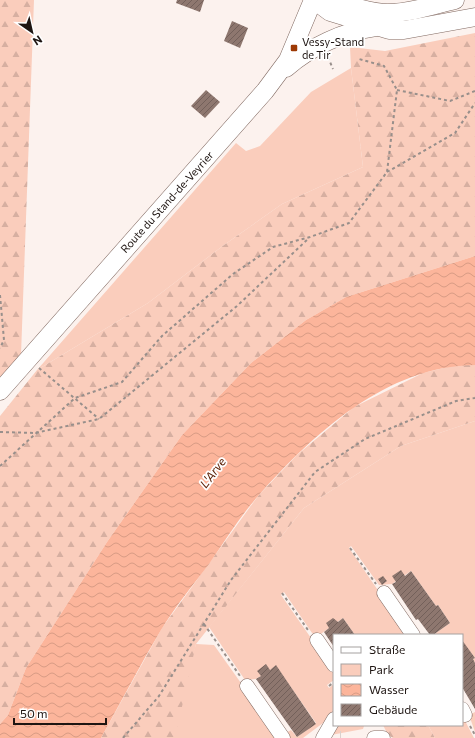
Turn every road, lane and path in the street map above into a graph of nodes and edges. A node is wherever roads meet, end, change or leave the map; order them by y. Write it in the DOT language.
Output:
graph roads {
  1 [pos="314,0"];
  2 [pos="333,0"];
  3 [pos="455,0"];
  4 [pos="370,13"];
  5 [pos="475,17"];
  6 [pos="328,58"];
  7 [pos="360,59"];
  8 [pos="333,69"];
  9 [pos="276,77"];
  10 [pos="396,90"];
  11 [pos="475,91"];
  12 [pos="475,103"];
  13 [pos="388,172"];
  14 [pos="310,237"];
  15 [pos="0,295"];
  16 [pos="0,348"];
  17 [pos="27,358"];
  18 [pos="0,390"];
  19 [pos="75,398"];
  20 [pos="475,398"];
  21 [pos="99,419"];
  22 [pos="0,432"];
  23 [pos="35,433"];
  24 [pos="0,466"];
  25 [pos="350,548"];
  26 [pos="384,593"];
  27 [pos="282,594"];
  28 [pos="204,624"];
  29 [pos="412,634"];
  30 [pos="317,640"];
  31 [pos="333,664"];
  32 [pos="333,683"];
  33 [pos="247,686"];
  34 [pos="329,686"];
  35 [pos="333,721"];
  36 [pos="123,738"];
  37 [pos="283,738"];
  38 [pos="323,738"];
  39 [pos="374,738"];
  40 [pos="383,738"];
  1 -- 4 [label="main road"];
  1 -- 9 [label="main road, Route du Stand-de-Veyrier"];
  2 -- 4 [label="main road"];
  3 -- 4 [label="main road"];
  4 -- 5 [label="main road"];
  4 -- 9 [label="main road"];
  6 -- 8 [label="path"];
  7 -- 10 [label="path"];
  9 -- 17 [label="main road, Route du Stand-de-Veyrier"];
  10 -- 11 [label="path"];
  10 -- 13 [label="path"];
  12 -- 13 [label="path"];
  13 -- 14 [label="path"];
  14 -- 19 [label="path"];
  14 -- 21 [label="path"];
  15 -- 16 [label="path"];
  17 -- 18 [label="main road, Route du Stand-de-Veyrier"];
  17 -- 19 [label="path"];
  19 -- 21 [label="path"];
  19 -- 23 [label="path"];
  20 -- 28 [label="path"];
  21 -- 23 [label="path"];
  22 -- 23 [label="path"];
  23 -- 24 [label="path"];
  25 -- 26 [label="path"];
  26 -- 29 [label="street"];
  27 -- 30 [label="path"];
  28 -- 33 [label="path"];
  28 -- 36 [label="path"];
  30 -- 31 [label="street"];
  32 -- 34 [label="path"];
  33 -- 37 [label="street"];
  35 -- 38 [label="street"];
  39 -- 40 [label="street"];
}
